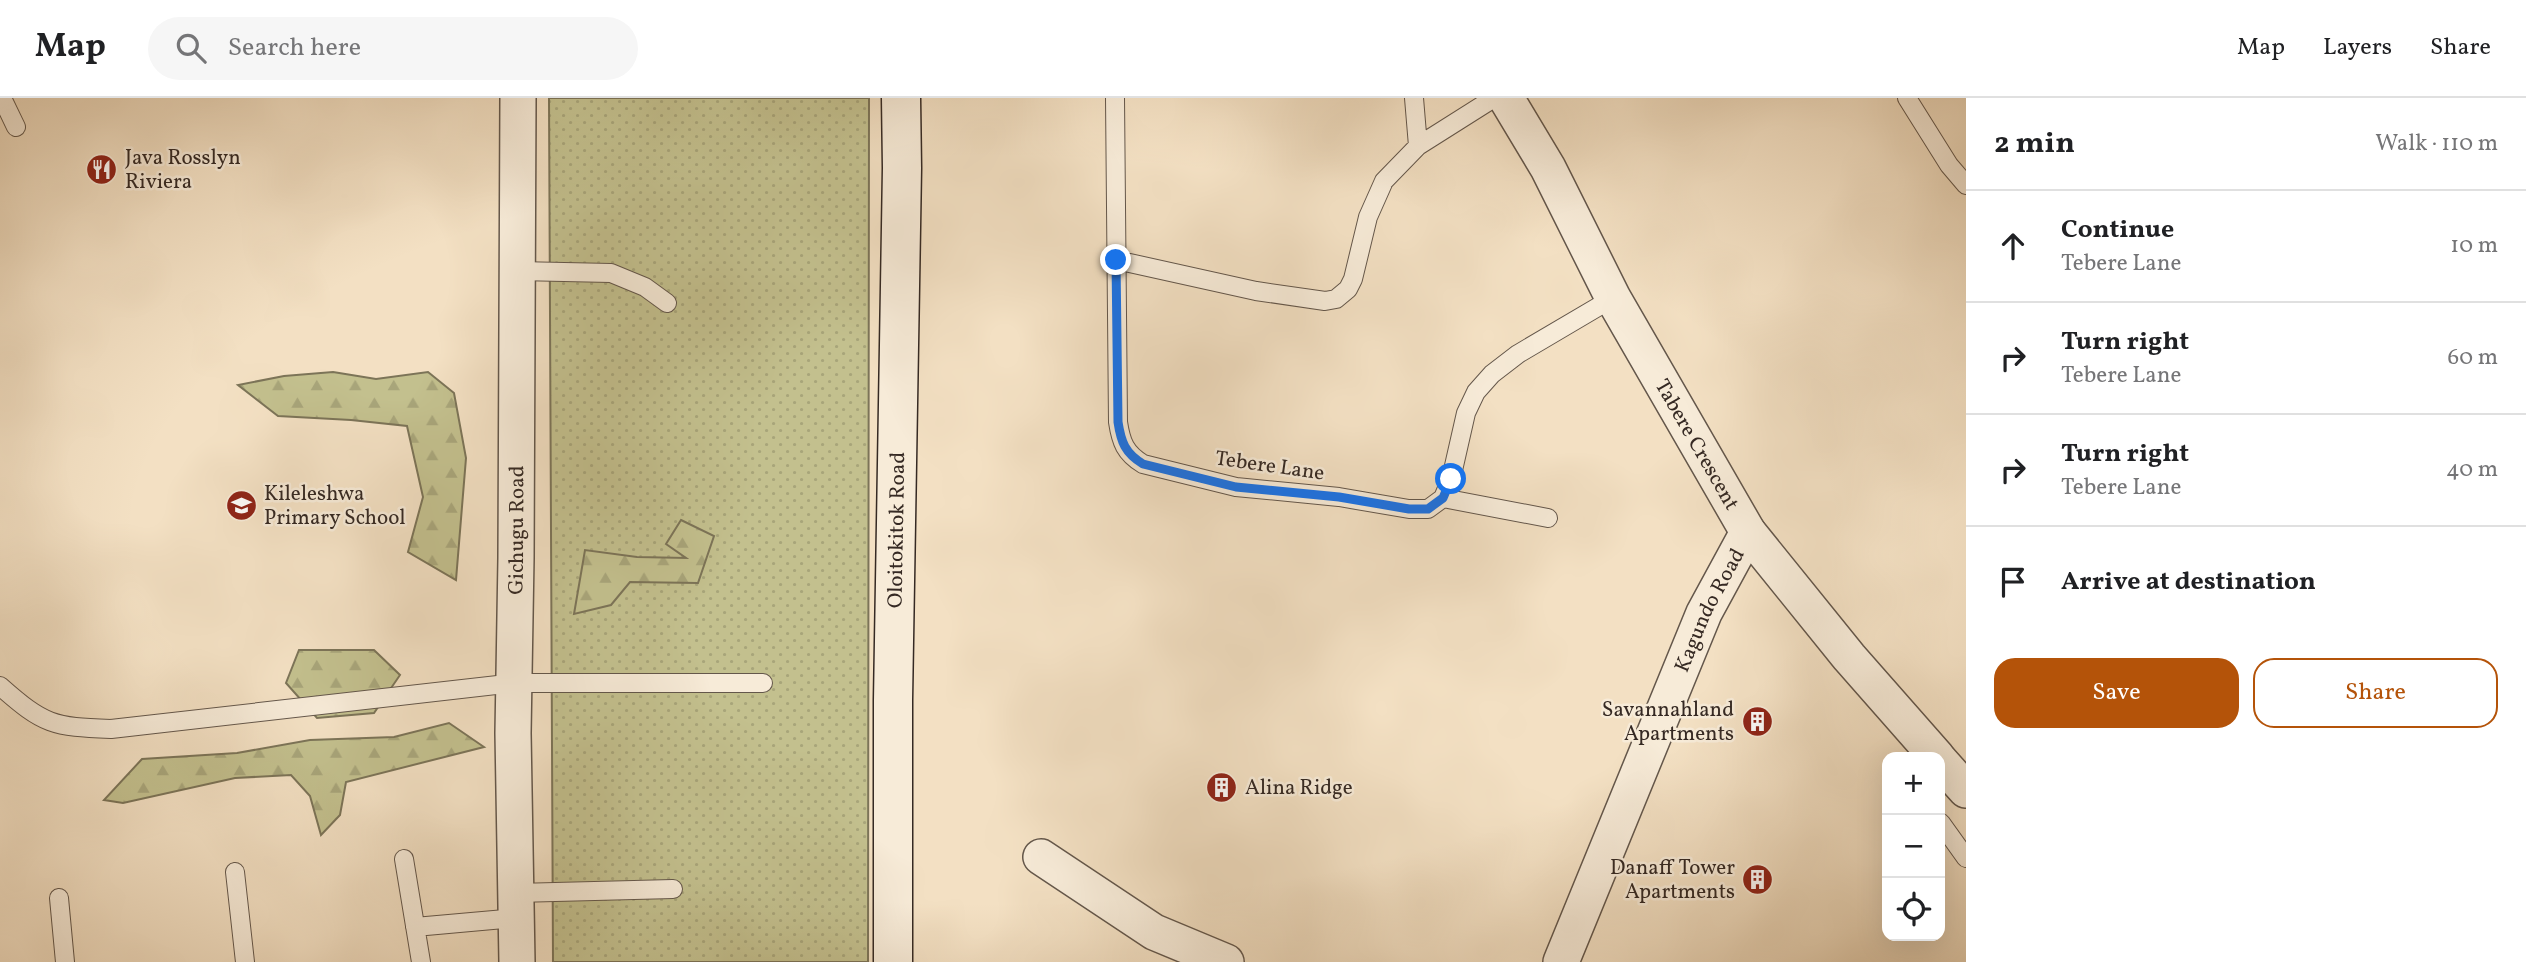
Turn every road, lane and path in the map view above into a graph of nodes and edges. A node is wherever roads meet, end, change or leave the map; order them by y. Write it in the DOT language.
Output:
graph roads {
  1 [pos="2,98"];
  2 [pos="518,98"];
  3 [pos="901,98"];
  4 [pos="1115,98"];
  5 [pos="1414,98"];
  6 [pos="1494,98"];
  7 [pos="1506,98"];
  8 [pos="1907,98"];
  9 [pos="16,127"];
  10 [pos="1418,146"];
  11 [pos="1966,185"];
  12 [pos="1116,260"];
  13 [pos="517,271"];
  14 [pos="1613,298"];
  15 [pos="667,303"];
  16 [pos="1443,498"];
  17 [pos="1548,518"];
  18 [pos="1748,532"];
  19 [pos="514,682"];
  20 [pos="763,683"];
  21 [pos="0,686"];
  22 [pos="1932,752"];
  23 [pos="1945,767"];
  24 [pos="1966,790"];
  25 [pos="1945,829"];
  26 [pos="1041,856"];
  27 [pos="1966,858"];
  28 [pos="404,859"];
  29 [pos="235,872"];
  30 [pos="673,889"];
  31 [pos="59,898"];
  32 [pos="516,905"];
  33 [pos="415,927"];
  34 [pos="521,961"];
  35 [pos="1220,961"];
  36 [pos="65,962"];
  37 [pos="245,962"];
  38 [pos="421,962"];
  39 [pos="893,962"];
  40 [pos="1561,962"];
  1 -- 9 [label="lane"];
  2 -- 13 [label="street, Gichugu Road"];
  3 -- 39 [label="main road, Oloitokitok Road"];
  4 -- 12 [label="lane, Tebere Lane"];
  5 -- 10 [label="lane"];
  6 -- 10 [label="lane"];
  7 -- 14 [label="street, Tabere Crescent"];
  8 -- 11 [label="lane"];
  10 -- 12 [label="lane"];
  12 -- 16 [label="lane, Tebere Lane"];
  13 -- 15 [label="lane"];
  13 -- 19 [label="street, Gichugu Road"];
  14 -- 16 [label="lane"];
  14 -- 18 [label="street, Tabere Crescent"];
  16 -- 17 [label="lane"];
  18 -- 22 [label="street, Tabere Crescent"];
  18 -- 40 [label="street, Kagundo Road"];
  19 -- 20 [label="lane"];
  19 -- 21 [label="lane"];
  19 -- 32 [label="street, Gichugu Road"];
  23 -- 24 [label="street, Tabere Crescent"];
  25 -- 27 [label="lane"];
  26 -- 35 [label="street"];
  28 -- 33 [label="lane"];
  29 -- 37 [label="lane"];
  30 -- 32 [label="lane"];
  31 -- 36 [label="lane"];
  32 -- 33 [label="lane"];
  32 -- 34 [label="street, Gichugu Road"];
  33 -- 38 [label="lane"];
}
